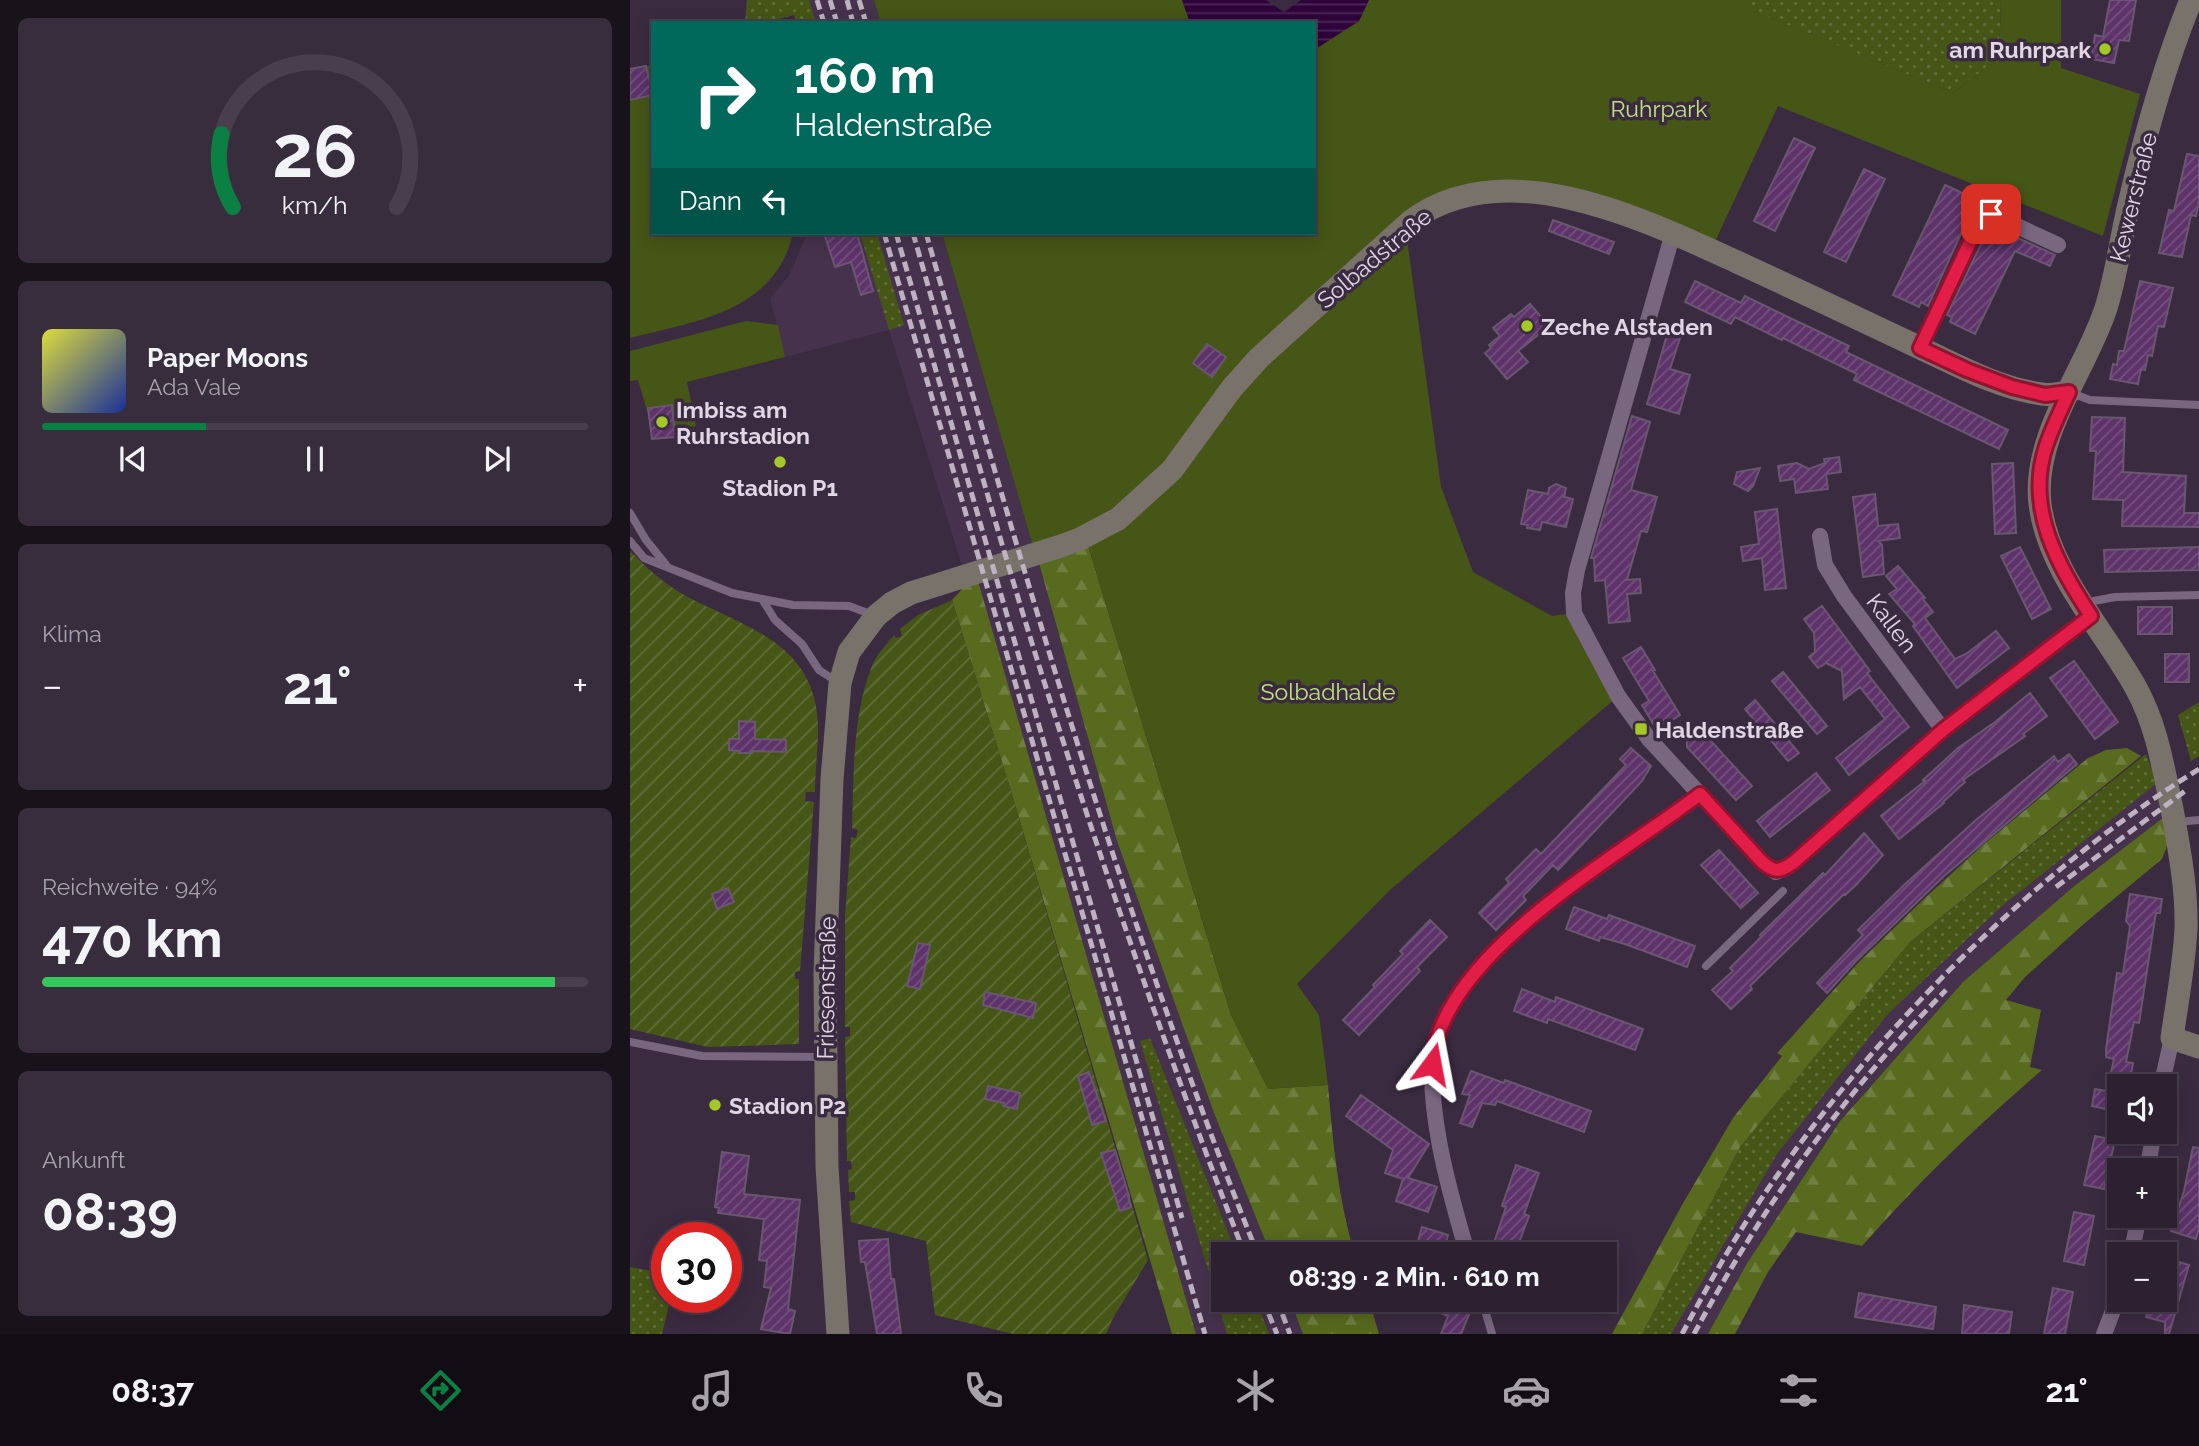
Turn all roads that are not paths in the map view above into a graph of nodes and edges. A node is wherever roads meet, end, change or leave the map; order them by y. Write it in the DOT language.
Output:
graph roads {
  1 [pos="2191,0"];
  2 [pos="1673,233"];
  3 [pos="2058,245"];
  4 [pos="1920,348"];
  5 [pos="2069,392"];
  6 [pos="2199,405"];
  7 [pos="630,513"];
  8 [pos="1820,536"];
  9 [pos="630,541"];
  10 [pos="1060,546"];
  11 [pos="668,568"];
  12 [pos="2199,594"];
  13 [pos="762,599"];
  14 [pos="2087,610"];
  15 [pos="876,616"];
  16 [pos="840,683"];
  17 [pos="1943,730"];
  18 [pos="1700,794"];
  19 [pos="2199,820"];
  20 [pos="2174,822"];
  21 [pos="1783,891"];
  22 [pos="1706,966"];
  23 [pos="2172,1038"];
  24 [pos="630,1042"];
  25 [pos="2199,1047"];
  26 [pos="825,1057"];
  27 [pos="2164,1074"];
  28 [pos="1464,1242"];
  29 [pos="1486,1312"];
  30 [pos="2112,1312"];
  31 [pos="838,1334"];
  32 [pos="1492,1334"];
  33 [pos="2104,1334"];
  1 -- 5 [label="street, Kewerstraße"];
  2 -- 4 [label="street, Solbadstraße"];
  2 -- 10 [label="street, Solbadstraße"];
  2 -- 18 [label="street"];
  3 -- 4 [label="street"];
  4 -- 5 [label="street, Solbadstraße"];
  5 -- 6 [label="lane"];
  5 -- 14 [label="street, Kewerstraße"];
  7 -- 11 [label="lane"];
  8 -- 17 [label="street, Kallen"];
  9 -- 11 [label="lane"];
  10 -- 15 [label="street, Friesenstraße"];
  11 -- 13 [label="lane"];
  12 -- 14 [label="lane"];
  13 -- 15 [label="lane"];
  13 -- 16 [label="lane"];
  14 -- 17 [label="street"];
  14 -- 20 [label="street, Kewerstraße"];
  15 -- 16 [label="street, Friesenstraße"];
  16 -- 26 [label="street, Friesenstraße"];
  17 -- 18 [label="street"];
  18 -- 28 [label="street"];
  19 -- 20 [label="lane"];
  20 -- 23 [label="street, Kewerstraße"];
  21 -- 22 [label="lane"];
  23 -- 25 [label="street"];
  23 -- 27 [label="street, Kewerstraße"];
  24 -- 26 [label="lane"];
  26 -- 31 [label="street, Friesenstraße"];
  29 -- 32 [label="lane"];
  30 -- 33 [label="street"];
}
